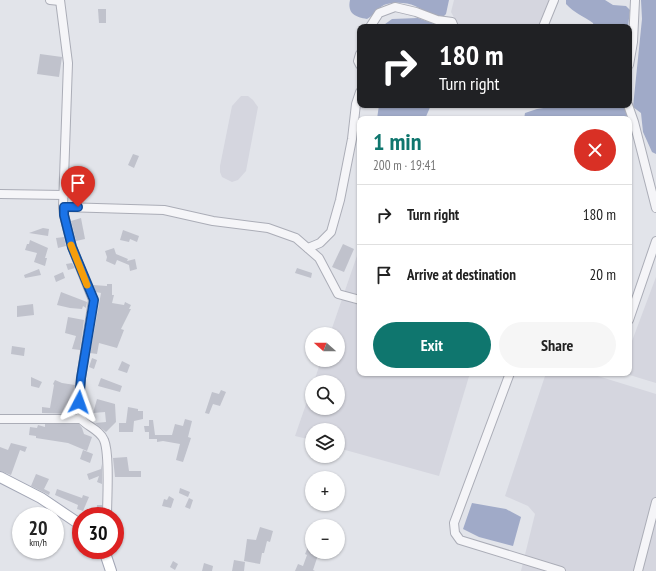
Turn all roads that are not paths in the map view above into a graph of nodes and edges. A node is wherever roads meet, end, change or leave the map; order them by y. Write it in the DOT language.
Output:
graph roads {
  1 [pos="50,0"];
  2 [pos="554,0"];
  3 [pos="635,0"];
  4 [pos="60,1"];
  5 [pos="372,24"];
  6 [pos="453,24"];
  7 [pos="545,24"];
  8 [pos="632,48"];
  9 [pos="357,101"];
  10 [pos="632,116"];
  11 [pos="0,194"];
  12 [pos="64,196"];
  13 [pos="64,207"];
  14 [pos="656,208"];
  15 [pos="656,241"];
  16 [pos="308,248"];
  17 [pos="357,299"];
  18 [pos="632,311"];
  19 [pos="509,376"];
  20 [pos="0,419"];
  21 [pos="82,419"];
  22 [pos="0,477"];
  23 [pos="656,502"];
  24 [pos="107,507"];
  25 [pos="72,519"];
  26 [pos="107,559"];
  27 [pos="111,571"];
  28 [pos="560,571"];
  29 [pos="638,571"];
  1 -- 4 [label="street"];
  2 -- 7 [label="street"];
  3 -- 8 [label="street"];
  4 -- 12 [label="street"];
  5 -- 6 [label="street"];
  9 -- 16 [label="street"];
  10 -- 14 [label="street"];
  11 -- 12 [label="street"];
  12 -- 13 [label="street"];
  13 -- 16 [label="street"];
  13 -- 21 [label="street"];
  15 -- 18 [label="street"];
  16 -- 17 [label="street"];
  19 -- 28 [label="street"];
  20 -- 21 [label="street"];
  21 -- 24 [label="street"];
  22 -- 25 [label="main road"];
  23 -- 29 [label="street"];
  26 -- 27 [label="main road"];
}
